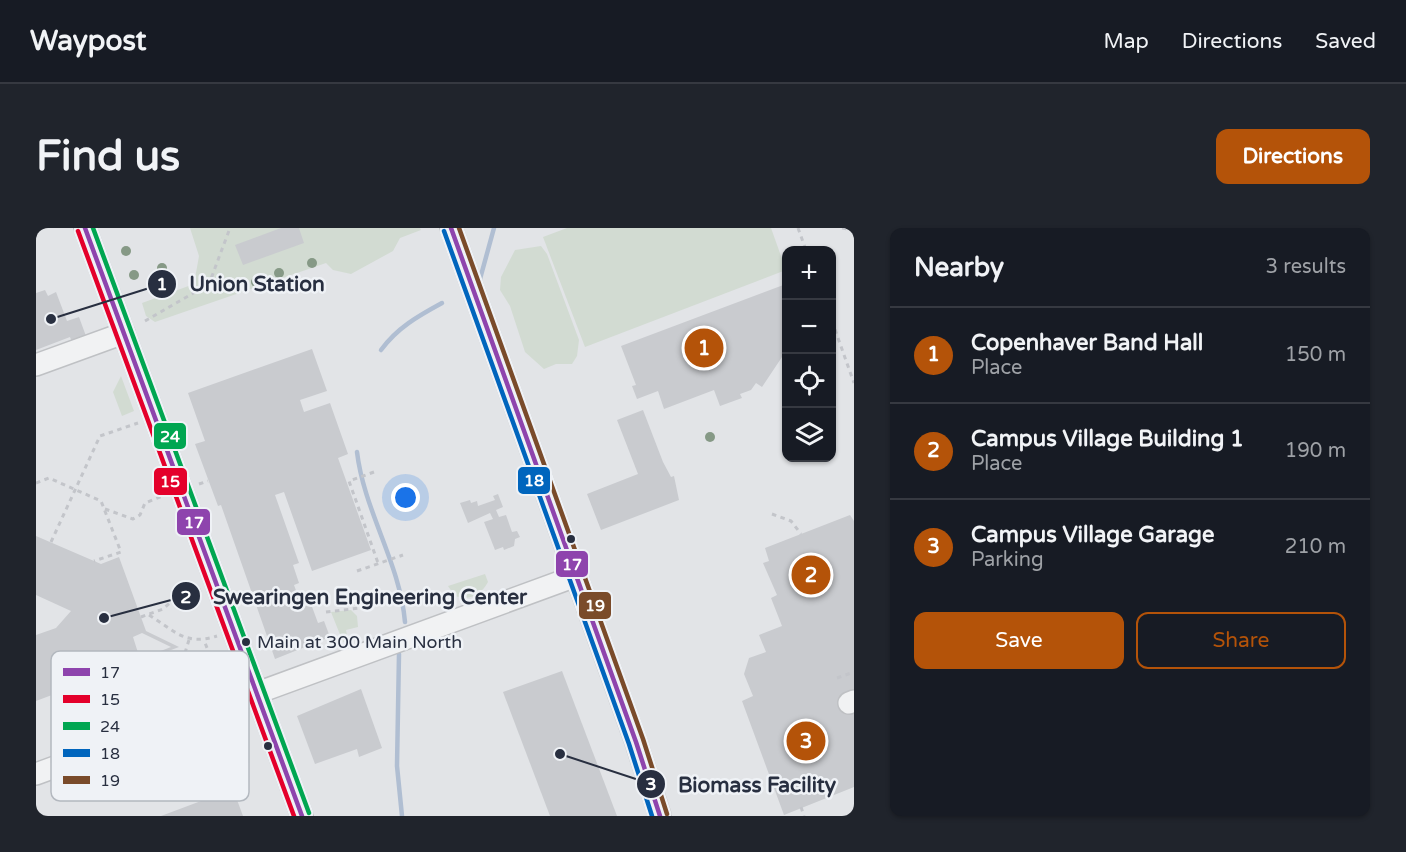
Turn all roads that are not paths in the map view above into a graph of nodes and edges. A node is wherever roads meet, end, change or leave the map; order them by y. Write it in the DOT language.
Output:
graph roads {
  1 [pos="85,228"];
  2 [pos="451,228"];
  3 [pos="124,333"];
  4 [pos="36,365"];
  5 [pos="576,576"];
  6 [pos="242,651"];
  7 [pos="249,670"];
  8 [pos="258,694"];
  9 [pos="249,697"];
  10 [pos="51,769"];
  11 [pos="36,774"];
  12 [pos="302,816"];
  13 [pos="660,816"];
  1 -- 3 [label="street"];
  2 -- 5 [label="street"];
  3 -- 4 [label="street"];
  3 -- 6 [label="street"];
  5 -- 8 [label="street"];
  5 -- 13 [label="street"];
  7 -- 8 [label="street"];
  8 -- 9 [label="street"];
  8 -- 12 [label="street"];
  10 -- 11 [label="street"];
}
